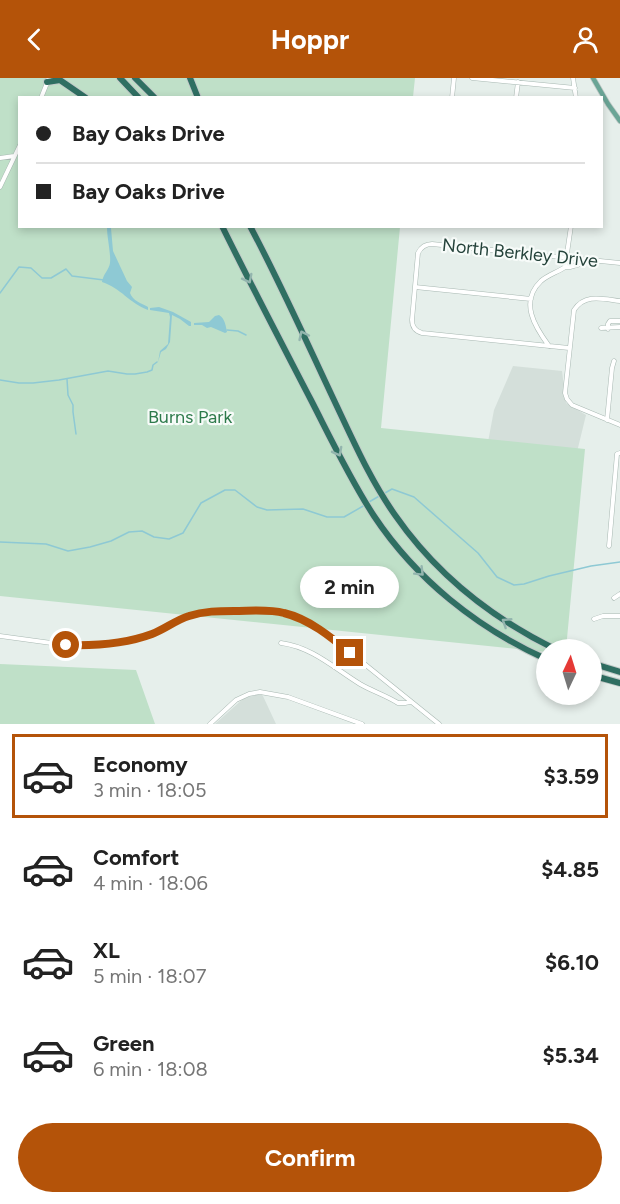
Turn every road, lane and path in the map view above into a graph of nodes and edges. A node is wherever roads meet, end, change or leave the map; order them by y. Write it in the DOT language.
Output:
graph roads {
  1 [pos="120,78"];
  2 [pos="135,78"];
  3 [pos="190,78"];
  4 [pos="454,78"];
  5 [pos="472,78"];
  6 [pos="573,78"];
  7 [pos="593,78"];
  8 [pos="48,79"];
  9 [pos="58,79"];
  10 [pos="518,82"];
  11 [pos="575,88"];
  12 [pos="42,96"];
  13 [pos="83,96"];
  14 [pos="137,96"];
  15 [pos="153,96"];
  16 [pos="197,96"];
  17 [pos="452,96"];
  18 [pos="516,96"];
  19 [pos="576,96"];
  20 [pos="603,96"];
  21 [pos="603,96"];
  22 [pos="620,121"];
  23 [pos="18,149"];
  24 [pos="14,156"];
  25 [pos="0,158"];
  26 [pos="0,187"];
  27 [pos="223,228"];
  28 [pos="251,228"];
  29 [pos="571,228"];
  30 [pos="567,258"];
  31 [pos="597,260"];
  32 [pos="620,263"];
  33 [pos="566,267"];
  34 [pos="415,287"];
  35 [pos="531,299"];
  36 [pos="620,300"];
  37 [pos="620,321"];
  38 [pos="620,327"];
  39 [pos="601,328"];
  40 [pos="608,329"];
  41 [pos="549,346"];
  42 [pos="569,348"];
  43 [pos="614,361"];
  44 [pos="607,420"];
  45 [pos="620,425"];
  46 [pos="620,453"];
  47 [pos="609,546"];
  48 [pos="620,594"];
  49 [pos="614,598"];
  50 [pos="620,616"];
  51 [pos="594,619"];
  52 [pos="0,636"];
  53 [pos="536,639"];
  54 [pos="281,643"];
  55 [pos="536,654"];
  56 [pos="602,666"];
  57 [pos="620,672"];
  58 [pos="602,678"];
  59 [pos="620,683"];
  60 [pos="410,701"];
  61 [pos="344,718"];
  62 [pos="210,724"];
  63 [pos="344,724"];
  64 [pos="362,724"];
  65 [pos="439,724"];
  1 -- 14 [label="highway"];
  2 -- 15 [label="highway"];
  3 -- 16 [label="highway"];
  4 -- 17 [label="street"];
  5 -- 10 [label="street"];
  6 -- 11 [label="street"];
  7 -- 21 [label="main road"];
  8 -- 9 [label="highway"];
  8 -- 12 [label="street"];
  9 -- 13 [label="highway"];
  10 -- 11 [label="street"];
  10 -- 18 [label="street"];
  11 -- 19 [label="street"];
  20 -- 22 [label="main road"];
  23 -- 24 [label="street"];
  24 -- 25 [label="street"];
  24 -- 26 [label="street"];
  27 -- 55 [label="highway, one-way"];
  53 -- 28 [label="highway, one-way"];
  29 -- 30 [label="street"];
  30 -- 31 [label="street, North Berkley Drive"];
  30 -- 33 [label="street"];
  30 -- 34 [label="street, North Berkley Drive"];
  31 -- 32 [label="street, North Berkley Drive"];
  31 -- 33 [label="street"];
  33 -- 35 [label="street"];
  34 -- 35 [label="street"];
  34 -- 41 [label="street"];
  35 -- 41 [label="street"];
  36 -- 42 [label="street"];
  37 -- 40 [label="street"];
  38 -- 40 [label="street"];
  39 -- 40 [label="street"];
  41 -- 42 [label="street"];
  42 -- 44 [label="street"];
  43 -- 44 [label="street"];
  44 -- 45 [label="street"];
  46 -- 47 [label="street"];
  48 -- 49 [label="street"];
  50 -- 51 [label="street"];
  52 -- 60 [label="street"];
  54 -- 60 [label="street"];
  56 -- 57 [label="highway"];
  58 -- 59 [label="highway"];
  60 -- 65 [label="street"];
  61 -- 62 [label="street"];
  61 -- 63 [label="street"];
  61 -- 64 [label="street"];
}
